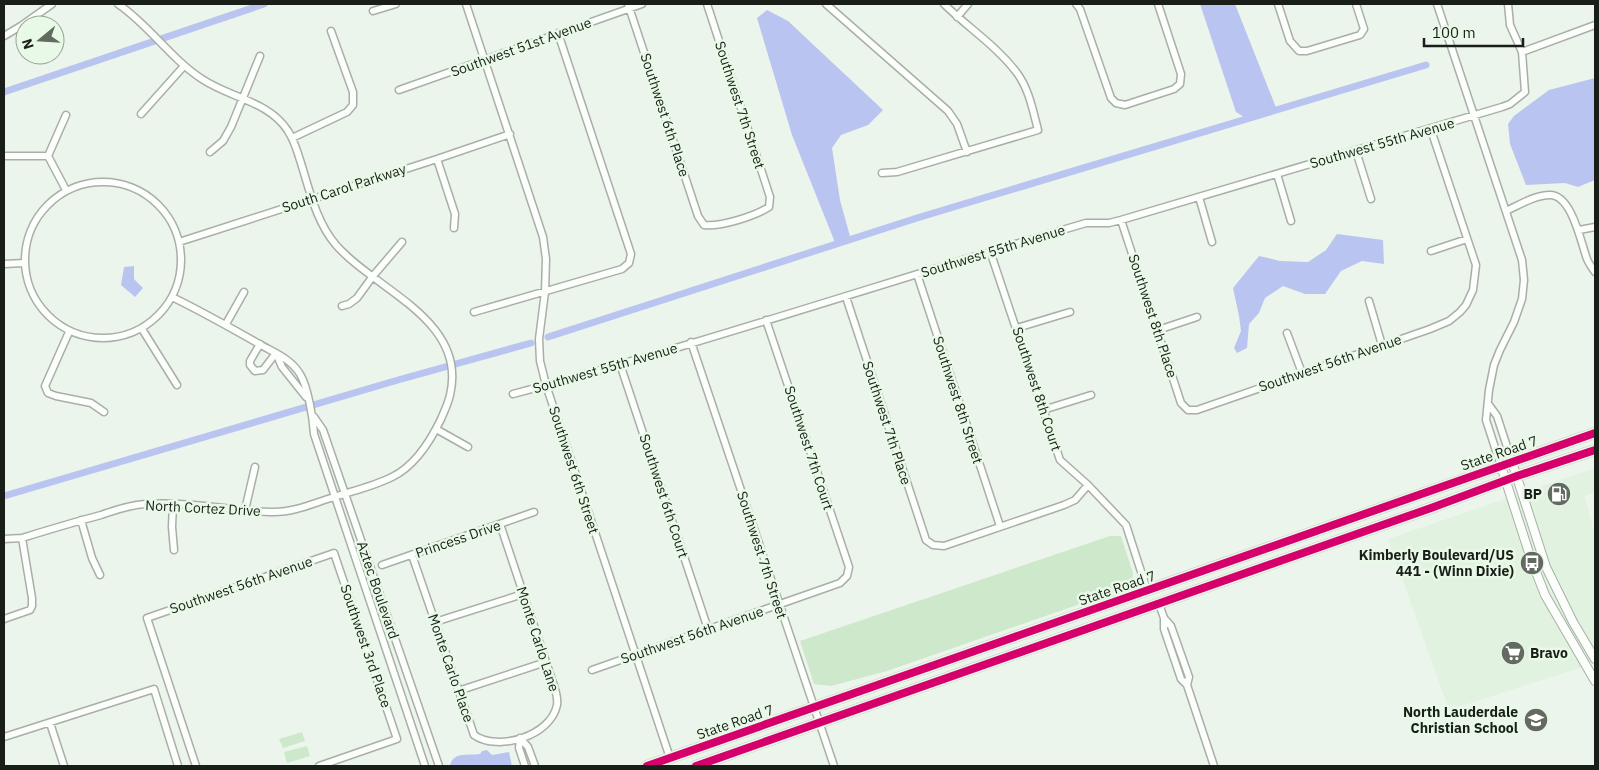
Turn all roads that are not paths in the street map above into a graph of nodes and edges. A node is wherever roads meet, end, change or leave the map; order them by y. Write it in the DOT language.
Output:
graph roads {
  1 [pos="52,4"];
  2 [pos="118,4"];
  3 [pos="396,4"];
  4 [pos="466,4"];
  5 [pos="642,4"];
  6 [pos="707,4"];
  7 [pos="826,4"];
  8 [pos="944,4"];
  9 [pos="968,4"];
  10 [pos="1076,4"];
  11 [pos="1158,4"];
  12 [pos="1278,4"];
  13 [pos="1356,4"];
  14 [pos="1436,4"];
  15 [pos="1508,4"];
  16 [pos="628,6"];
  17 [pos="373,12"];
  18 [pos="956,17"];
  19 [pos="1595,25"];
  20 [pos="331,31"];
  21 [pos="558,33"];
  22 [pos="4,36"];
  23 [pos="1522,52"];
  24 [pos="260,56"];
  25 [pos="485,60"];
  26 [pos="184,66"];
  27 [pos="399,90"];
  28 [pos="242,99"];
  29 [pos="141,114"];
  30 [pos="66,115"];
  31 [pos="1474,116"];
  32 [pos="1431,130"];
  33 [pos="510,134"];
  34 [pos="292,138"];
  35 [pos="1356,151"];
  36 [pos="210,152"];
  37 [pos="967,152"];
  38 [pos="4,156"];
  39 [pos="48,156"];
  40 [pos="437,159"];
  41 [pos="882,173"];
  42 [pos="1277,174"];
  43 [pos="66,190"];
  44 [pos="1199,197"];
  45 [pos="312,198"];
  46 [pos="1371,199"];
  47 [pos="1506,211"];
  48 [pos="1121,220"];
  49 [pos="1291,221"];
  50 [pos="704,225"];
  51 [pos="1595,227"];
  52 [pos="454,228"];
  53 [pos="1579,230"];
  54 [pos="1467,240"];
  55 [pos="179,242"];
  56 [pos="402,242"];
  57 [pos="1212,242"];
  58 [pos="990,251"];
  59 [pos="1431,251"];
  60 [pos="24,263"];
  61 [pos="4,264"];
  62 [pos="1595,272"];
  63 [pos="917,274"];
  64 [pos="373,276"];
  65 [pos="244,292"];
  66 [pos="545,292"];
  67 [pos="172,296"];
  68 [pos="846,297"];
  69 [pos="1369,301"];
  70 [pos="342,306"];
  71 [pos="474,312"];
  72 [pos="1070,312"];
  73 [pos="1197,318"];
  74 [pos="766,320"];
  75 [pos="226,324"];
  76 [pos="1017,328"];
  77 [pos="142,329"];
  78 [pos="1158,330"];
  79 [pos="70,332"];
  80 [pos="1287,333"];
  81 [pos="691,342"];
  82 [pos="260,344"];
  83 [pos="1382,345"];
  84 [pos="276,353"];
  85 [pos="620,364"];
  86 [pos="1302,374"];
  87 [pos="177,385"];
  88 [pos="546,385"];
  89 [pos="513,394"];
  90 [pos="1091,395"];
  91 [pos="1489,405"];
  92 [pos="1043,410"];
  93 [pos="1188,410"];
  94 [pos="104,412"];
  95 [pos="313,416"];
  96 [pos="436,429"];
  97 [pos="1595,433"];
  98 [pos="468,447"];
  99 [pos="1595,450"];
  100 [pos="1512,462"];
  101 [pos="1502,466"];
  102 [pos="255,467"];
  103 [pos="1517,476"];
  104 [pos="1506,480"];
  105 [pos="1088,485"];
  106 [pos="345,494"];
  107 [pos="336,497"];
  108 [pos="173,504"];
  109 [pos="245,510"];
  110 [pos="534,512"];
  111 [pos="81,520"];
  112 [pos="500,524"];
  113 [pos="1330,525"];
  114 [pos="1000,526"];
  115 [pos="22,538"];
  116 [pos="4,539"];
  117 [pos="362,543"];
  118 [pos="352,547"];
  119 [pos="174,550"];
  120 [pos="334,553"];
  121 [pos="412,555"];
  122 [pos="1294,556"];
  123 [pos="382,565"];
  124 [pos="100,576"];
  125 [pos="847,576"];
  126 [pos="1175,581"];
  127 [pos="1146,590"];
  128 [pos="523,594"];
  129 [pos="778,604"];
  130 [pos="1159,604"];
  131 [pos="1122,617"];
  132 [pos="4,619"];
  133 [pos="435,622"];
  134 [pos="708,629"];
  135 [pos="635,655"];
  136 [pos="1595,659"];
  137 [pos="546,662"];
  138 [pos="592,670"];
  139 [pos="1595,681"];
  140 [pos="458,692"];
  141 [pos="815,707"];
  142 [pos="50,723"];
  143 [pos="820,723"];
  144 [pos="4,738"];
  145 [pos="520,738"];
  146 [pos="668,762"];
  147 [pos="64,766"];
  148 [pos="178,766"];
  149 [pos="196,766"];
  150 [pos="319,766"];
  151 [pos="425,766"];
  152 [pos="439,766"];
  153 [pos="525,766"];
  154 [pos="535,766"];
  155 [pos="647,766"];
  156 [pos="696,766"];
  157 [pos="834,766"];
  158 [pos="1214,766"];
  1 -- 22 [label="street"];
  2 -- 26 [label="street, North Cortez Drive"];
  3 -- 17 [label="street"];
  4 -- 25 [label="street, Southwest 6th Street"];
  5 -- 16 [label="street, Southwest 51st Avenue"];
  6 -- 50 [label="street, Southwest 7th Street"];
  7 -- 37 [label="street"];
  8 -- 18 [label="street"];
  9 -- 18 [label="street"];
  10 -- 11 [label="street"];
  12 -- 13 [label="street"];
  14 -- 31 [label="street"];
  15 -- 23 [label="street"];
  16 -- 21 [label="street, Southwest 51st Avenue"];
  16 -- 50 [label="street, Southwest 6th Place"];
  18 -- 37 [label="street"];
  19 -- 23 [label="street"];
  20 -- 34 [label="street"];
  21 -- 25 [label="street, Southwest 51st Avenue"];
  21 -- 66 [label="street"];
  23 -- 31 [label="street, Southwest 55th Avenue"];
  24 -- 28 [label="street"];
  25 -- 27 [label="street, Southwest 51st Avenue"];
  25 -- 33 [label="street, Southwest 6th Street"];
  26 -- 28 [label="street, North Cortez Drive"];
  26 -- 29 [label="street"];
  28 -- 34 [label="street, North Cortez Drive"];
  28 -- 36 [label="street"];
  30 -- 39 [label="street"];
  31 -- 32 [label="street, Southwest 55th Avenue"];
  31 -- 47 [label="street"];
  32 -- 35 [label="street, Southwest 55th Avenue"];
  32 -- 54 [label="street"];
  33 -- 40 [label="street, South Carol Parkway"];
  33 -- 66 [label="street, Southwest 6th Street"];
  34 -- 45 [label="street, North Cortez Drive"];
  35 -- 42 [label="street, Southwest 55th Avenue"];
  35 -- 46 [label="street"];
  37 -- 41 [label="street"];
  38 -- 39 [label="street"];
  39 -- 43 [label="street"];
  40 -- 45 [label="street, South Carol Parkway"];
  40 -- 52 [label="street"];
  42 -- 44 [label="street, Southwest 55th Avenue"];
  42 -- 49 [label="street"];
  43 -- 55 [label="street"];
  43 -- 60 [label="street"];
  44 -- 48 [label="street, Southwest 55th Avenue"];
  44 -- 57 [label="street"];
  45 -- 55 [label="street, South Carol Parkway"];
  45 -- 64 [label="street, North Cortez Drive"];
  47 -- 53 [label="street"];
  47 -- 91 [label="street"];
  48 -- 58 [label="street, Southwest 55th Avenue"];
  48 -- 78 [label="street, Southwest 8th Place"];
  51 -- 53 [label="street"];
  53 -- 62 [label="street"];
  54 -- 59 [label="street"];
  54 -- 83 [label="street, Southwest 56th Avenue"];
  55 -- 67 [label="street"];
  56 -- 64 [label="street"];
  58 -- 63 [label="street, Southwest 55th Avenue"];
  58 -- 76 [label="street, Southwest 8th Court"];
  60 -- 61 [label="street"];
  60 -- 79 [label="street"];
  63 -- 68 [label="street, Southwest 55th Avenue"];
  63 -- 114 [label="street, Southwest 8th Street"];
  64 -- 70 [label="street"];
  64 -- 96 [label="street, North Cortez Drive"];
  65 -- 75 [label="street"];
  66 -- 71 [label="street"];
  66 -- 88 [label="street, Southwest 6th Street"];
  67 -- 75 [label="street, Aztec Boulevard"];
  67 -- 77 [label="street"];
  68 -- 74 [label="street, Southwest 55th Avenue"];
  68 -- 114 [label="street, Southwest 7th Place"];
  69 -- 83 [label="street"];
  72 -- 76 [label="street"];
  73 -- 78 [label="street"];
  74 -- 81 [label="street, Southwest 55th Avenue"];
  74 -- 125 [label="street, Southwest 7th Court"];
  75 -- 82 [label="street, Aztec Boulevard"];
  76 -- 92 [label="street, Southwest 8th Court"];
  77 -- 79 [label="street"];
  77 -- 87 [label="street"];
  78 -- 93 [label="street, Southwest 8th Place"];
  79 -- 94 [label="street"];
  80 -- 86 [label="street"];
  81 -- 85 [label="street, Southwest 55th Avenue"];
  81 -- 129 [label="street, Southwest 7th Street"];
  82 -- 84 [label="street, Aztec Boulevard"];
  82 -- 84 [label="street"];
  83 -- 86 [label="street, Southwest 56th Avenue"];
  84 -- 95 [label="street, Aztec Boulevard"];
  85 -- 88 [label="street, Southwest 55th Avenue"];
  85 -- 134 [label="street, Southwest 6th Court"];
  86 -- 93 [label="street, Southwest 56th Avenue"];
  88 -- 89 [label="street, Southwest 55th Avenue"];
  88 -- 135 [label="street, Southwest 6th Street"];
  90 -- 92 [label="street"];
  91 -- 100 [label="street"];
  91 -- 101 [label="street"];
  92 -- 105 [label="street, Southwest 8th Court"];
  95 -- 106 [label="street, Aztec Boulevard"];
  95 -- 107 [label="street, Aztec Boulevard"];
  96 -- 98 [label="street"];
  96 -- 106 [label="street, North Cortez Drive"];
  97 -- 100 [label="main road, State Road 7"];
  99 -- 103 [label="main road, State Road 7"];
  100 -- 101 [label="main road, State Road 7"];
  100 -- 103 [label="street"];
  101 -- 104 [label="street"];
  101 -- 113 [label="main road, State Road 7"];
  102 -- 109 [label="street"];
  103 -- 104 [label="main road, State Road 7"];
  103 -- 136 [label="street"];
  104 -- 122 [label="main road, State Road 7"];
  104 -- 139 [label="street"];
  105 -- 114 [label="street"];
  105 -- 127 [label="street, Southwest 8th Court"];
  106 -- 107 [label="street, North Cortez Drive"];
  106 -- 117 [label="street, Aztec Boulevard"];
  107 -- 109 [label="street, North Cortez Drive"];
  107 -- 118 [label="street, Aztec Boulevard"];
  108 -- 109 [label="street, North Cortez Drive"];
  108 -- 111 [label="street, North Cortez Drive"];
  108 -- 119 [label="street"];
  110 -- 112 [label="street, Princess Drive"];
  111 -- 115 [label="street, North Cortez Drive"];
  111 -- 124 [label="street"];
  112 -- 121 [label="street, Princess Drive"];
  112 -- 128 [label="street, Monte Carlo Lane"];
  113 -- 122 [label="main road"];
  113 -- 126 [label="main road, State Road 7"];
  115 -- 116 [label="street, North Cortez Drive"];
  115 -- 132 [label="street"];
  117 -- 118 [label="street"];
  117 -- 152 [label="street, Aztec Boulevard"];
  118 -- 151 [label="street, Aztec Boulevard"];
  120 -- 149 [label="street, Southwest 56th Avenue"];
  120 -- 150 [label="street, Southwest 3rd Place"];
  121 -- 123 [label="street, Princess Drive"];
  121 -- 133 [label="street, Monte Carlo Place"];
  122 -- 130 [label="main road, State Road 7"];
  125 -- 129 [label="street, Southwest 56th Avenue"];
  126 -- 127 [label="main road, State Road 7"];
  126 -- 130 [label="main road"];
  127 -- 131 [label="main road"];
  127 -- 141 [label="main road, State Road 7"];
  128 -- 133 [label="street"];
  128 -- 137 [label="street, Monte Carlo Lane"];
  129 -- 134 [label="street, Southwest 56th Avenue"];
  129 -- 141 [label="street, Southwest 7th Street"];
  130 -- 131 [label="main road, State Road 7"];
  130 -- 158 [label="street"];
  131 -- 143 [label="main road, State Road 7"];
  133 -- 140 [label="street, Monte Carlo Place"];
  134 -- 135 [label="street, Southwest 56th Avenue"];
  135 -- 138 [label="street, Southwest 56th Avenue"];
  135 -- 146 [label="street, Southwest 6th Street"];
  137 -- 140 [label="street"];
  137 -- 145 [label="street, Monte Carlo Lane"];
  140 -- 145 [label="street, Monte Carlo Place"];
  141 -- 143 [label="street, Southwest 7th Street"];
  141 -- 146 [label="main road, State Road 7"];
  142 -- 144 [label="street"];
  142 -- 147 [label="street"];
  142 -- 148 [label="street"];
  143 -- 156 [label="main road, State Road 7"];
  143 -- 157 [label="street, Southwest 7th Street"];
  145 -- 153 [label="street"];
  145 -- 154 [label="street"];
  146 -- 155 [label="main road, State Road 7"];
}
